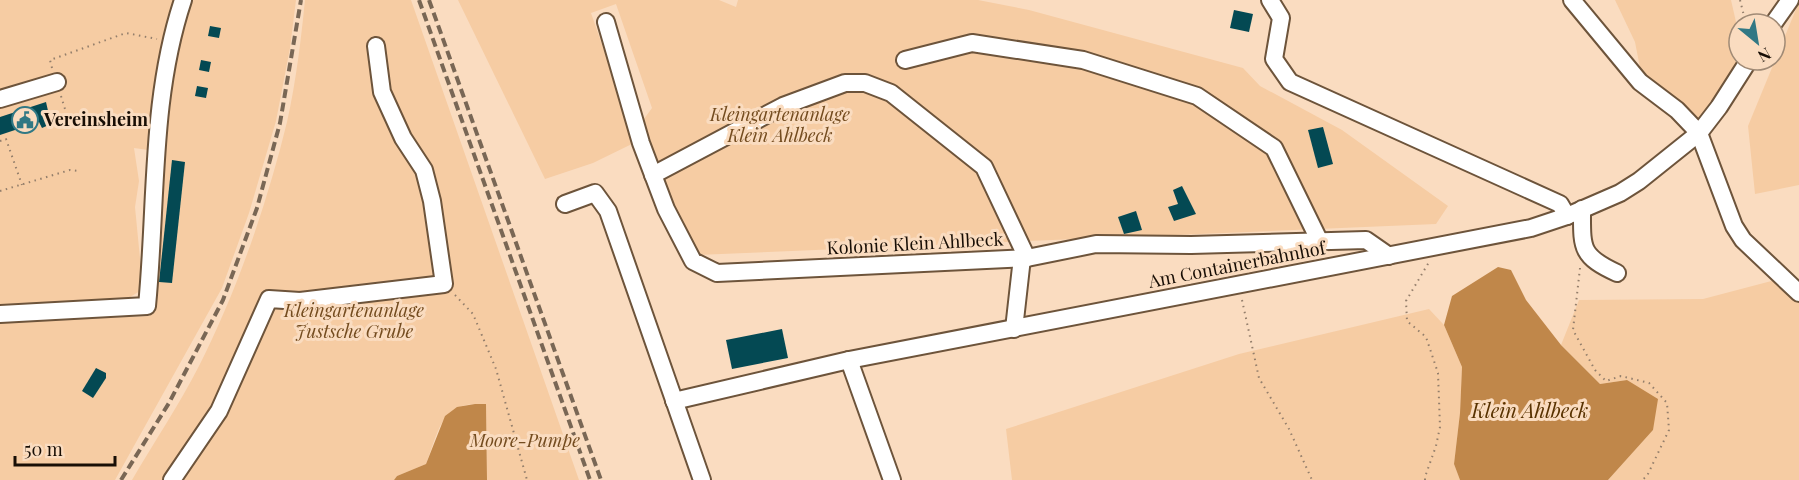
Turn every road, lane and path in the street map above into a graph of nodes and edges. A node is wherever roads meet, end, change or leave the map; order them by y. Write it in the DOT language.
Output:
graph roads {
  1 [pos="183,0"];
  2 [pos="1270,0"];
  3 [pos="1572,0"];
  4 [pos="606,22"];
  5 [pos="172,42"];
  6 [pos="376,46"];
  7 [pos="50,60"];
  8 [pos="905,60"];
  9 [pos="1741,72"];
  10 [pos="57,82"];
  11 [pos="0,99"];
  12 [pos="1699,133"];
  13 [pos="0,141"];
  14 [pos="79,171"];
  15 [pos="653,175"];
  16 [pos="22,185"];
  17 [pos="0,191"];
  18 [pos="565,204"];
  19 [pos="1574,213"];
  20 [pos="1319,240"];
  21 [pos="1582,246"];
  22 [pos="1437,247"];
  23 [pos="1389,256"];
  24 [pos="1024,258"];
  25 [pos="1617,273"];
  26 [pos="444,284"];
  27 [pos="1239,285"];
  28 [pos="1799,293"];
  29 [pos="0,314"];
  30 [pos="1014,329"];
  31 [pos="849,360"];
  32 [pos="674,401"];
  33 [pos="172,480"];
  34 [pos="527,480"];
  35 [pos="702,480"];
  36 [pos="892,480"];
  37 [pos="1312,480"];
  38 [pos="1425,480"];
  39 [pos="1642,480"];
  1 -- 5 [label="street"];
  2 -- 19 [label="street"];
  3 -- 12 [label="street"];
  4 -- 15 [label="street, Kolonie Klein Ahlbeck"];
  5 -- 7 [label="path"];
  5 -- 29 [label="street"];
  6 -- 26 [label="street"];
  8 -- 20 [label="street"];
  9 -- 12 [label="street, Am Containerbahnhof"];
  10 -- 11 [label="street"];
  12 -- 19 [label="street, Am Containerbahnhof"];
  12 -- 28 [label="street"];
  13 -- 16 [label="path"];
  14 -- 16 [label="path"];
  15 -- 24 [label="street, Kolonie Klein Ahlbeck"];
  15 -- 24 [label="street"];
  16 -- 17 [label="path"];
  18 -- 32 [label="street"];
  19 -- 21 [label="street"];
  19 -- 22 [label="street, Am Containerbahnhof"];
  20 -- 23 [label="street, Kolonie Klein Ahlbeck"];
  20 -- 24 [label="street, Kolonie Klein Ahlbeck"];
  21 -- 25 [label="street"];
  21 -- 39 [label="path"];
  22 -- 23 [label="street, Am Containerbahnhof"];
  22 -- 38 [label="path"];
  23 -- 27 [label="street, Am Containerbahnhof"];
  24 -- 30 [label="street"];
  26 -- 33 [label="street"];
  26 -- 34 [label="path"];
  27 -- 30 [label="street, Am Containerbahnhof"];
  27 -- 37 [label="path"];
  30 -- 31 [label="street, Am Containerbahnhof"];
  31 -- 32 [label="street, Am Containerbahnhof"];
  31 -- 36 [label="street"];
  32 -- 35 [label="street"];
}
